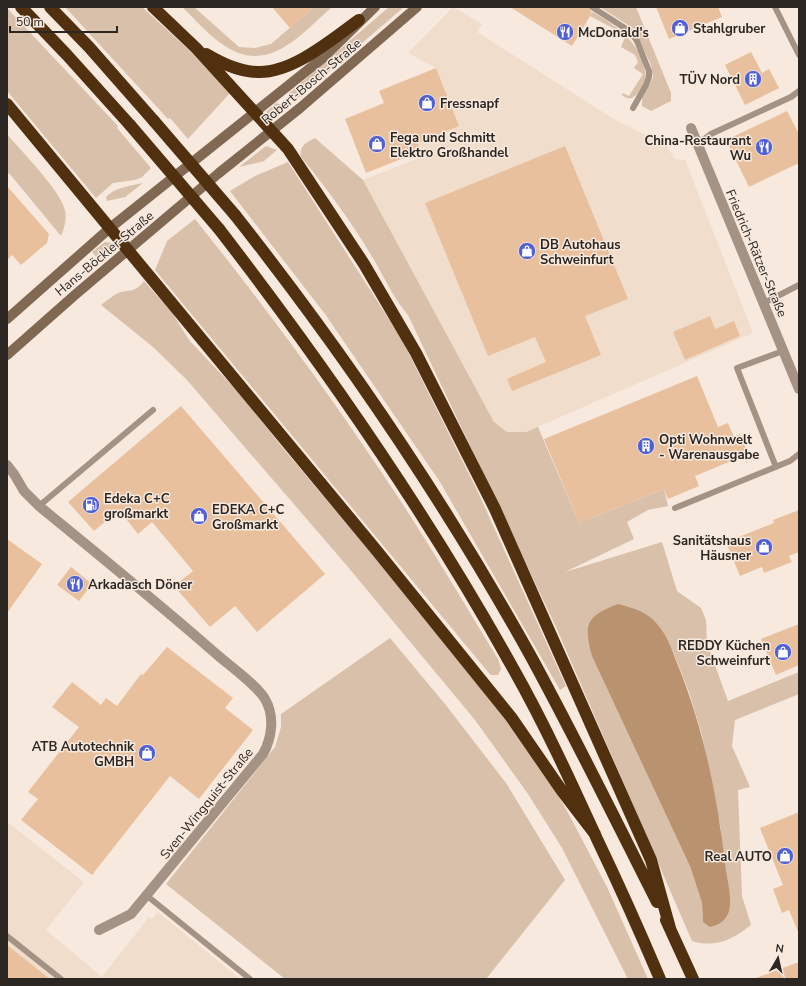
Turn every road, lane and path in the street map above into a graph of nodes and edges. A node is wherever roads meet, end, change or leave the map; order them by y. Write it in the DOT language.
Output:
graph roads {
  1 [pos="21,7"];
  2 [pos="50,7"];
  3 [pos="153,7"];
  4 [pos="375,7"];
  5 [pos="417,7"];
  6 [pos="592,7"];
  7 [pos="775,7"];
  8 [pos="359,20"];
  9 [pos="196,48"];
  10 [pos="799,55"];
  11 [pos="799,91"];
  12 [pos="7,104"];
  13 [pos="633,108"];
  14 [pos="254,112"];
  15 [pos="691,128"];
  16 [pos="272,130"];
  17 [pos="698,144"];
  18 [pos="209,149"];
  19 [pos="219,172"];
  20 [pos="110,228"];
  21 [pos="129,250"];
  22 [pos="799,285"];
  23 [pos="764,303"];
  24 [pos="7,319"];
  25 [pos="784,351"];
  26 [pos="7,355"];
  27 [pos="799,389"];
  28 [pos="153,410"];
  29 [pos="799,454"];
  30 [pos="7,465"];
  31 [pos="776,467"];
  32 [pos="39,506"];
  33 [pos="675,508"];
  34 [pos="595,834"];
  35 [pos="146,895"];
  36 [pos="670,928"];
  37 [pos="99,930"];
  38 [pos="7,936"];
  39 [pos="60,979"];
  40 [pos="250,979"];
  41 [pos="660,979"];
  42 [pos="693,979"];
  1 -- 34 [label="highway, bridge"];
  2 -- 36 [label="highway, bridge"];
  3 -- 9 [label="highway"];
  4 -- 8 [label="street, Robert-Bosch-Straße"];
  5 -- 16 [label="street, Robert-Bosch-Straße"];
  6 -- 13 [label="lane"];
  7 -- 10 [label="lane"];
  8 -- 9 [label="highway"];
  8 -- 14 [label="street, Robert-Bosch-Straße"];
  9 -- 14 [label="highway"];
  11 -- 17 [label="lane"];
  12 -- 20 [label="highway"];
  14 -- 16 [label="highway"];
  14 -- 18 [label="street, Robert-Bosch-Straße"];
  15 -- 17 [label="street, Friedrich-Rätzer-Straße"];
  16 -- 19 [label="street, Robert-Bosch-Straße"];
  16 -- 36 [label="highway"];
  17 -- 23 [label="street, Friedrich-Rätzer-Straße"];
  18 -- 20 [label="street, Hans-Böckler-Straße"];
  19 -- 21 [label="street, Hans-Böckler-Straße"];
  20 -- 21 [label="highway"];
  20 -- 24 [label="street, Hans-Böckler-Straße"];
  21 -- 26 [label="street, Hans-Böckler-Straße"];
  21 -- 34 [label="highway"];
  22 -- 23 [label="lane"];
  23 -- 25 [label="street, Friedrich-Rätzer-Straße"];
  25 -- 27 [label="street, Friedrich-Rätzer-Straße"];
  25 -- 31 [label="lane"];
  28 -- 32 [label="lane"];
  29 -- 31 [label="lane"];
  30 -- 32 [label="street, Sven-Wingquist-Straße"];
  31 -- 33 [label="lane"];
  32 -- 35 [label="street, Sven-Wingquist-Straße"];
  34 -- 41 [label="highway"];
  35 -- 37 [label="street, Sven-Wingquist-Straße"];
  35 -- 40 [label="lane"];
  36 -- 42 [label="highway"];
  38 -- 39 [label="lane"];
}
